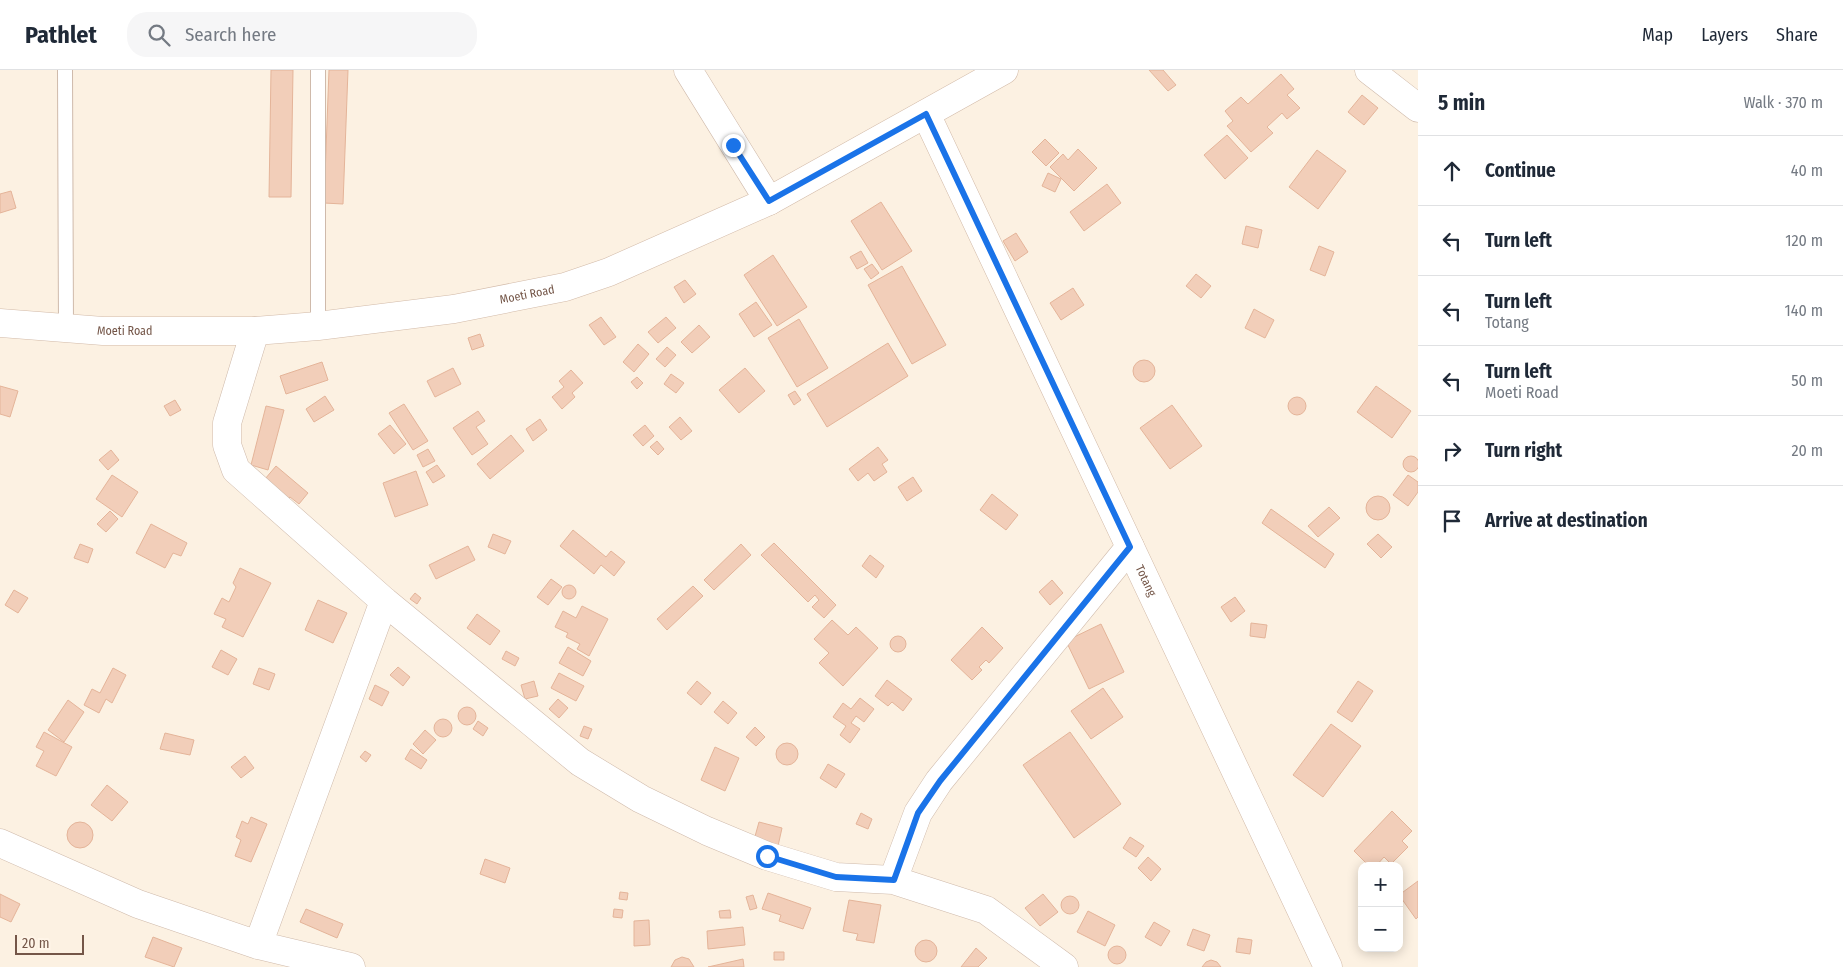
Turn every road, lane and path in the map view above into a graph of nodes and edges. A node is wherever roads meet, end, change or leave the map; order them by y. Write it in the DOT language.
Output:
graph roads {
  1 [pos="65,70"];
  2 [pos="318,70"];
  3 [pos="688,70"];
  4 [pos="1004,70"];
  5 [pos="1369,70"];
  6 [pos="1418,108"];
  7 [pos="926,114"];
  8 [pos="769,201"];
  9 [pos="0,323"];
  10 [pos="318,326"];
  11 [pos="66,329"];
  12 [pos="255,331"];
  13 [pos="1130,547"];
  14 [pos="384,601"];
  15 [pos="0,842"];
  16 [pos="894,880"];
  17 [pos="258,945"];
  18 [pos="351,967"];
  19 [pos="1064,967"];
  20 [pos="1328,967"];
  1 -- 11 [label="lane"];
  2 -- 10 [label="lane"];
  3 -- 8 [label="street"];
  4 -- 7 [label="street, Moeti Road"];
  5 -- 6 [label="street"];
  7 -- 8 [label="street, Moeti Road"];
  7 -- 13 [label="street, Totang"];
  8 -- 10 [label="street, Moeti Road"];
  9 -- 11 [label="street, Moeti Road"];
  10 -- 12 [label="street, Moeti Road"];
  11 -- 12 [label="street, Moeti Road"];
  12 -- 14 [label="street"];
  13 -- 16 [label="street"];
  13 -- 20 [label="street, Totang"];
  14 -- 16 [label="street"];
  14 -- 17 [label="street"];
  15 -- 17 [label="street"];
  16 -- 19 [label="street"];
  17 -- 18 [label="street"];
}
